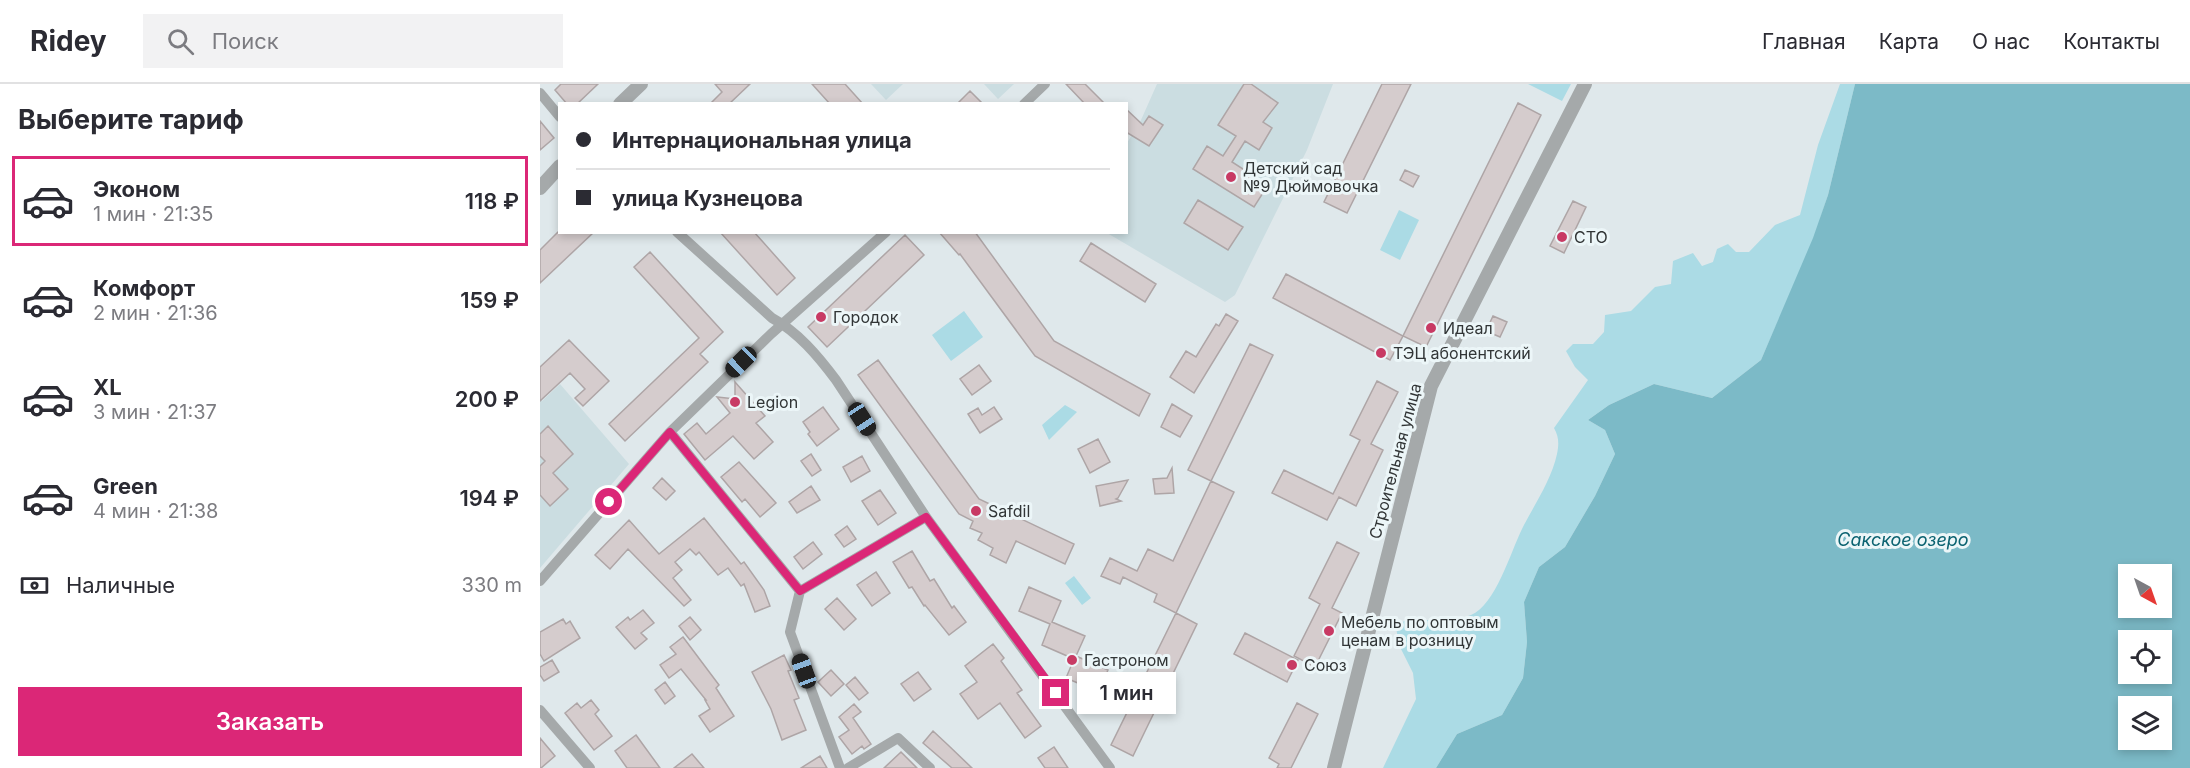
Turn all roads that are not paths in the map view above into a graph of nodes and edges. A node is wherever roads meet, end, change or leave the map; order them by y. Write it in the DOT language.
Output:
graph roads {
  1 [pos="641,84"];
  2 [pos="1045,84"];
  3 [pos="1585,84"];
  4 [pos="540,93"];
  5 [pos="622,102"];
  6 [pos="1026,102"];
  7 [pos="558,115"];
  8 [pos="558,168"];
  9 [pos="540,188"];
  10 [pos="679,234"];
  11 [pos="884,234"];
  12 [pos="783,324"];
  13 [pos="670,432"];
  14 [pos="926,517"];
  15 [pos="540,581"];
  16 [pos="800,591"];
  17 [pos="540,710"];
  18 [pos="590,768"];
  19 [pos="840,768"];
  20 [pos="848,768"];
  21 [pos="930,768"];
  22 [pos="1110,768"];
  23 [pos="1334,768"];
  1 -- 5 [label="street"];
  2 -- 6 [label="street"];
  3 -- 23 [label="street, Строительная улица"];
  4 -- 7 [label="street"];
  8 -- 9 [label="street"];
  10 -- 12 [label="street"];
  11 -- 12 [label="street"];
  12 -- 13 [label="street"];
  12 -- 14 [label="street"];
  13 -- 15 [label="street"];
  13 -- 16 [label="street"];
  14 -- 16 [label="street"];
  14 -- 22 [label="street"];
  16 -- 19 [label="street"];
  17 -- 18 [label="street"];
  20 -- 21 [label="street"];
}
